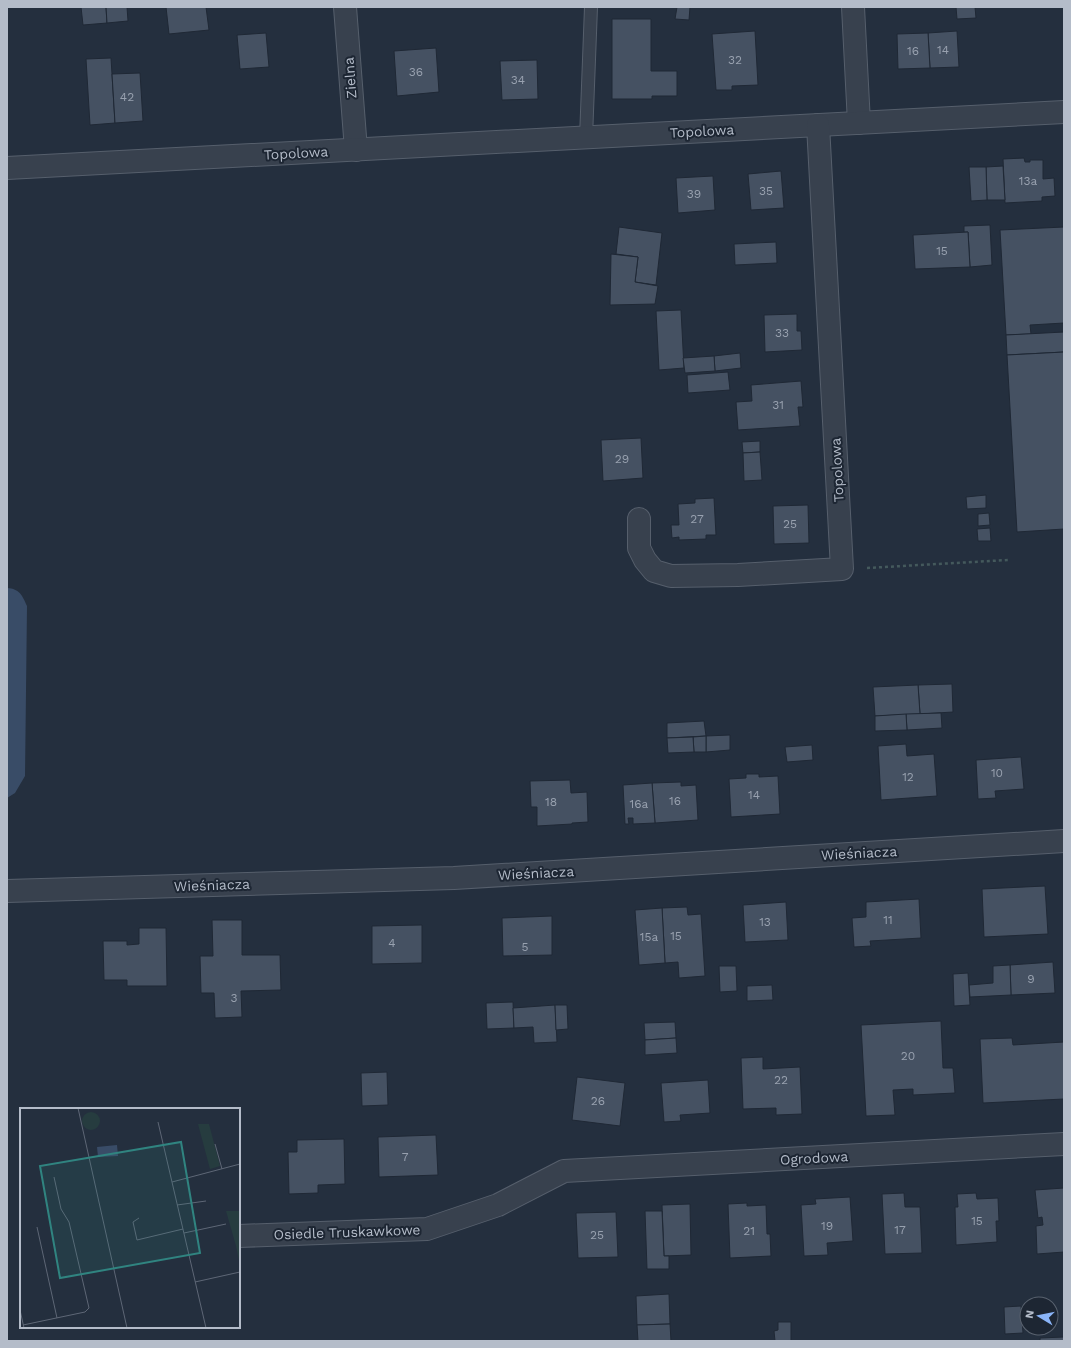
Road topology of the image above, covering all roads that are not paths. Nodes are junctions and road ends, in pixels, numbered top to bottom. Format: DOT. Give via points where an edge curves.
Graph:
graph roads {
  1 [pos="345,7"];
  2 [pos="591,7"];
  3 [pos="853,7"];
  4 [pos="1064,112"];
  5 [pos="859,123"];
  6 [pos="818,125"];
  7 [pos="586,138"];
  8 [pos="356,150"];
  9 [pos="7,168"];
  10 [pos="639,519"];
  11 [pos="1064,841"];
  12 [pos="7,890"];
  13 [pos="1064,1144"];
  14 [pos="564,1171"];
  15 [pos="240,1236"];
  1 -- 8 [label="street, Zielna"];
  2 -- 7 [label="lane"];
  3 -- 5 [label="street"];
  4 -- 5 [label="street, Topolowa"];
  5 -- 6 [label="street, Topolowa"];
  6 -- 7 [label="street, Topolowa"];
  6 -- 10 [label="street, Topolowa" via="842,569 671,576 654,570 645,560 639,548"];
  7 -- 8 [label="street, Topolowa"];
  8 -- 9 [label="street, Topolowa"];
  11 -- 12 [label="street, Wieśniacza" via="454,878"];
  13 -- 14 [label="street, Ogrodowa"];
  14 -- 15 [label="street, Osiedle Truskawkowe" via="498,1205 427,1229"];
}
